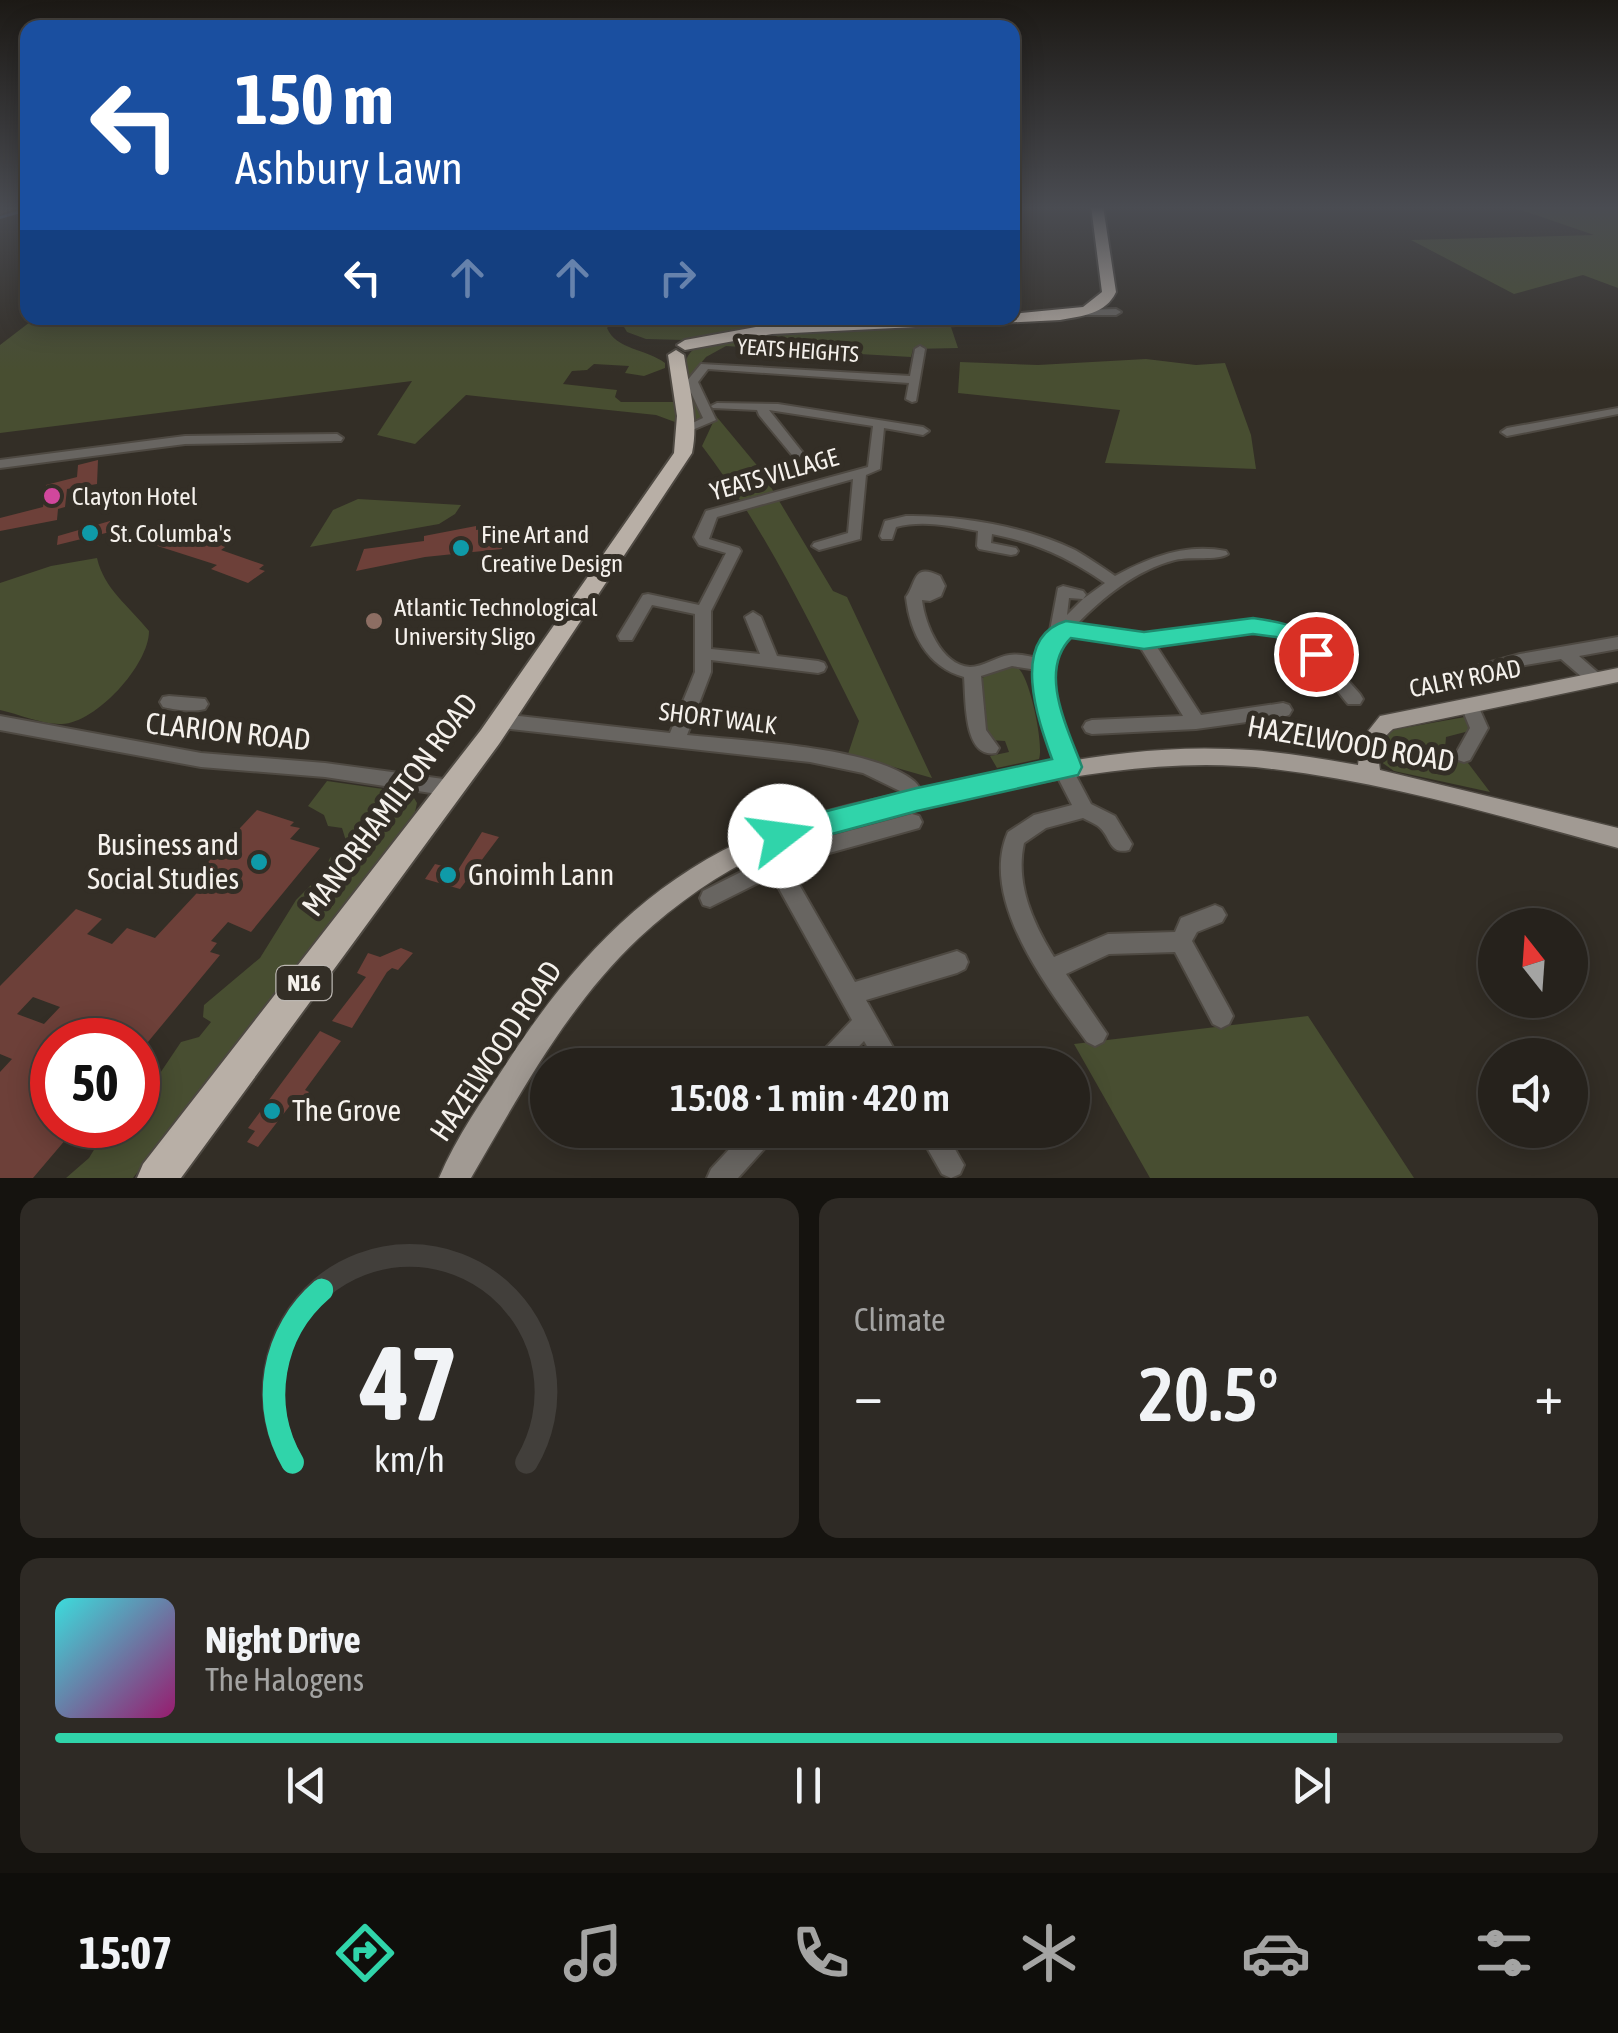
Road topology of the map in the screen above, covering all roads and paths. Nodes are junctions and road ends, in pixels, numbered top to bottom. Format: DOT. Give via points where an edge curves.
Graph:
graph roads {
  1 [pos="1105,261"];
  2 [pos="1020,319"];
  3 [pos="877,325"];
  4 [pos="920,349"];
  5 [pos="916,380"];
  6 [pos="912,399"];
  7 [pos="716,406"];
  8 [pos="764,406"];
  9 [pos="1618,411"];
  10 [pos="879,423"];
  11 [pos="690,427"];
  12 [pos="924,431"];
  13 [pos="1507,432"];
  14 [pos="337,438"];
  15 [pos="808,444"];
  16 [pos="0,464"];
  17 [pos="860,475"];
  18 [pos="986,528"];
  19 [pos="887,536"];
  20 [pos="819,546"];
  21 [pos="1011,550"];
  22 [pos="1221,554"];
  23 [pos="1114,582"];
  24 [pos="920,592"];
  25 [pos="1078,595"];
  26 [pos="703,611"];
  27 [pos="752,617"];
  28 [pos="1060,635"];
  29 [pos="626,636"];
  30 [pos="1144,640"];
  31 [pos="1618,643"];
  32 [pos="1563,651"];
  33 [pos="705,654"];
  34 [pos="770,660"];
  35 [pos="1045,665"];
  36 [pos="818,667"];
  37 [pos="972,673"];
  38 [pos="1446,680"];
  39 [pos="1610,681"];
  40 [pos="1354,699"];
  41 [pos="169,702"];
  42 [pos="199,704"];
  43 [pos="1470,706"];
  44 [pos="1283,710"];
  45 [pos="501,721"];
  46 [pos="1196,722"];
  47 [pos="0,723"];
  48 [pos="1092,727"];
  49 [pos="677,738"];
  50 [pos="990,748"];
  51 [pos="1464,755"];
  52 [pos="866,766"];
  53 [pos="1065,768"];
  54 [pos="1371,778"];
  55 [pos="451,788"];
  56 [pos="873,810"];
  57 [pos="1084,810"];
  58 [pos="915,811"];
  59 [pos="1618,838"];
  60 [pos="1122,844"];
  61 [pos="776,864"];
  62 [pos="710,898"];
  63 [pos="1214,915"];
  64 [pos="1181,942"];
  65 [pos="957,962"];
  66 [pos="1050,970"];
  67 [pos="851,994"];
  68 [pos="1221,1016"];
  69 [pos="866,1022"];
  70 [pos="1095,1034"];
  71 [pos="842,1048"];
  72 [pos="881,1048"];
  73 [pos="748,1148"];
  74 [pos="941,1148"];
  75 [pos="951,1165"];
  76 [pos="157,1178"];
  77 [pos="454,1178"];
  78 [pos="720,1178"];
  1 -- 2 [label="highway" via="1106,299 1080,313"];
  3 -- 11 [label="highway" via="772,329 681,350 680,392"];
  4 -- 5 [label="street"];
  5 -- 6 [label="street"];
  5 -- 11 [label="street, YEATS HEIGHTS" via="706,366 692,382 710,420"];
  7 -- 8 [label="street, YEATS VILLAGE"];
  8 -- 10 [label="street, YEATS VILLAGE"];
  8 -- 15 [label="street, YEATS VILLAGE" via="797,453"];
  9 -- 13 [label="street"];
  10 -- 12 [label="street, YEATS VILLAGE"];
  10 -- 17 [label="street, YEATS VILLAGE" via="877,466"];
  11 -- 45 [label="highway, MANORHAMILTON ROAD / N16" via="674,466"];
  14 -- 16 [label="street" via="185,440"];
  17 -- 20 [label="street, YEATS VILLAGE" via="855,536"];
  17 -- 26 [label="street, YEATS VILLAGE" via="710,514 700,537 734,551"];
  18 -- 19 [label="street" via="907,520 890,524"];
  18 -- 21 [label="street" via="984,546"];
  18 -- 23 [label="street" via="1070,554"];
  22 -- 23 [label="street" via="1173,556"];
  23 -- 28 [label="street"];
  24 -- 37 [label="street" via="914,610 937,658"];
  25 -- 28 [label="street" via="1062,591"];
  26 -- 29 [label="street" via="648,598"];
  26 -- 33 [label="street, YEATS VILLAGE"];
  27 -- 34 [label="street"];
  28 -- 30 [label="street"];
  28 -- 35 [label="street"];
  30 -- 40 [label="street" via="1253,626 1281,630 1303,641"];
  30 -- 46 [label="street"];
  31 -- 32 [label="street"];
  32 -- 38 [label="street"];
  32 -- 39 [label="street"];
  33 -- 34 [label="street"];
  33 -- 49 [label="street, YEATS VILLAGE"];
  34 -- 36 [label="street"];
  35 -- 37 [label="street" via="1012,660"];
  35 -- 53 [label="street" via="1046,706"];
  37 -- 50 [label="street" via="977,732"];
  39 -- 43 [label="main road, CALRY ROAD"];
  41 -- 42 [label="street"];
  43 -- 51 [label="street" via="1479,728"];
  43 -- 54 [label="main road, CALRY ROAD" via="1388,722 1370,736"];
  44 -- 46 [label="street"];
  45 -- 49 [label="street, SHORT WALK"];
  45 -- 55 [label="highway, MANORHAMILTON ROAD / N16"];
  46 -- 48 [label="street"];
  47 -- 55 [label="street, CLARION ROAD" via="201,760"];
  49 -- 52 [label="street, SHORT WALK"];
  52 -- 56 [label="street" via="886,789 887,798"];
  52 -- 58 [label="street, SHORT WALK" via="903,782"];
  53 -- 54 [label="main road, HAZELWOOD ROAD" via="1211,758 1270,760"];
  53 -- 57 [label="street"];
  53 -- 58 [label="main road, HAZELWOOD ROAD"];
  54 -- 59 [label="main road, HAZELWOOD ROAD"];
  55 -- 76 [label="highway, MANORHAMILTON ROAD / N16"];
  56 -- 58 [label="main road, HAZELWOOD ROAD"];
  56 -- 77 [label="main road, HAZELWOOD ROAD" via="740,853 637,924 547,1030"];
  57 -- 60 [label="street" via="1108,822"];
  57 -- 66 [label="street" via="1014,838 1010,869 1025,921"];
  58 -- 61 [label="street"];
  61 -- 62 [label="street"];
  61 -- 67 [label="street"];
  63 -- 64 [label="street" via="1189,925"];
  64 -- 66 [label="street" via="1108,944"];
  64 -- 68 [label="street"];
  65 -- 67 [label="street"];
  66 -- 70 [label="street"];
  67 -- 69 [label="street"];
  69 -- 71 [label="street"];
  69 -- 72 [label="street"];
  73 -- 78 [label="street"];
  74 -- 75 [label="street"];
}
